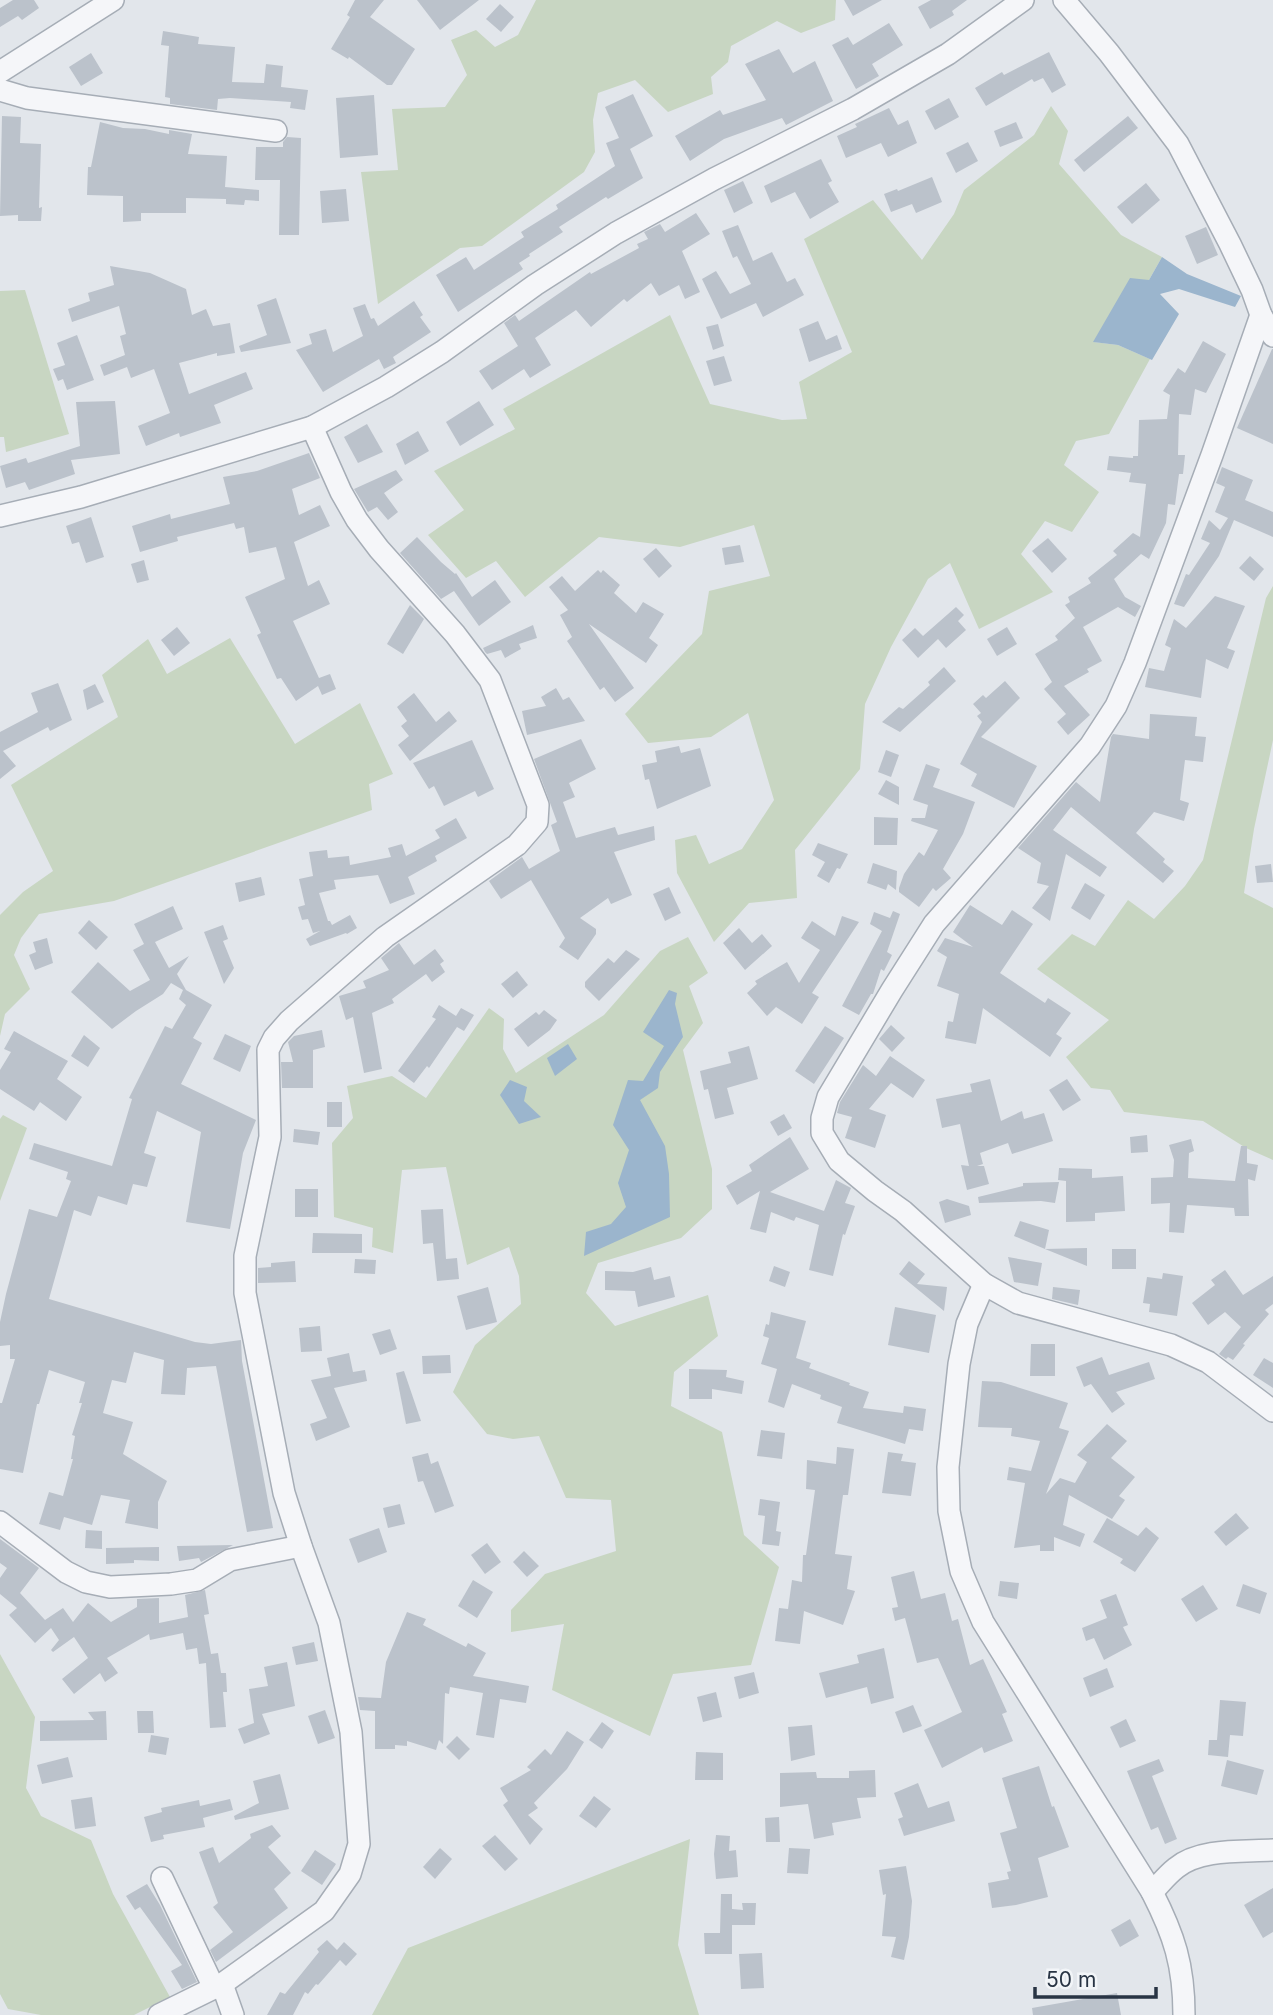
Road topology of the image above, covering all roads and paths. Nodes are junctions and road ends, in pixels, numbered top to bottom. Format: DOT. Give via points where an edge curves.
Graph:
graph roads {
  1 [pos="113,0"];
  2 [pos="1023,0"];
  3 [pos="1064,0"];
  4 [pos="0,72"];
  5 [pos="0,90"];
  6 [pos="276,131"];
  7 [pos="1261,315"];
  8 [pos="1273,336"];
  9 [pos="312,427"];
  10 [pos="0,516"];
  11 [pos="984,1284"];
  12 [pos="1273,1411"];
  13 [pos="0,1522"];
  14 [pos="301,1546"];
  15 [pos="1273,1850"];
  16 [pos="162,1878"];
  17 [pos="1153,1892"];
  18 [pos="218,1986"];
  19 [pos="159,2015"];
  20 [pos="233,2015"];
  21 [pos="1184,2015"];
  1 -- 4 [label="street"];
  2 -- 9 [label="street" via="948,54 853,109 616,233 442,352"];
  3 -- 7 [label="street" via="1178,144"];
  5 -- 6 [label="street" via="27,98"];
  7 -- 8 [label="street"];
  7 -- 11 [label="street" via="1116,706 1090,746 934,924 828,1097 822,1133 839,1161"];
  9 -- 10 [label="street" via="81,497"];
  9 -- 14 [label="street" via="356,520 490,680 538,805 537,822 517,845 385,937 289,1021 268,1050 270,1137 245,1256 244,1293 284,1493"];
  11 -- 12 [label="street" via="1018,1303 1171,1345 1208,1362"];
  11 -- 17 [label="street" via="967,1324 959,1364 948,1467 949,1511 961,1571 983,1622"];
  13 -- 14 [label="street" via="66,1572 110,1587 197,1580 230,1560"];
  14 -- 18 [label="street" via="329,1623 348,1718 359,1844 350,1874 324,1911"];
  15 -- 17 [label="street" via="1189,1859"];
  16 -- 18 [label="street"];
  17 -- 21 [label="street" via="1179,1957"];
  18 -- 19 [label="street"];
  18 -- 20 [label="street"];
}
